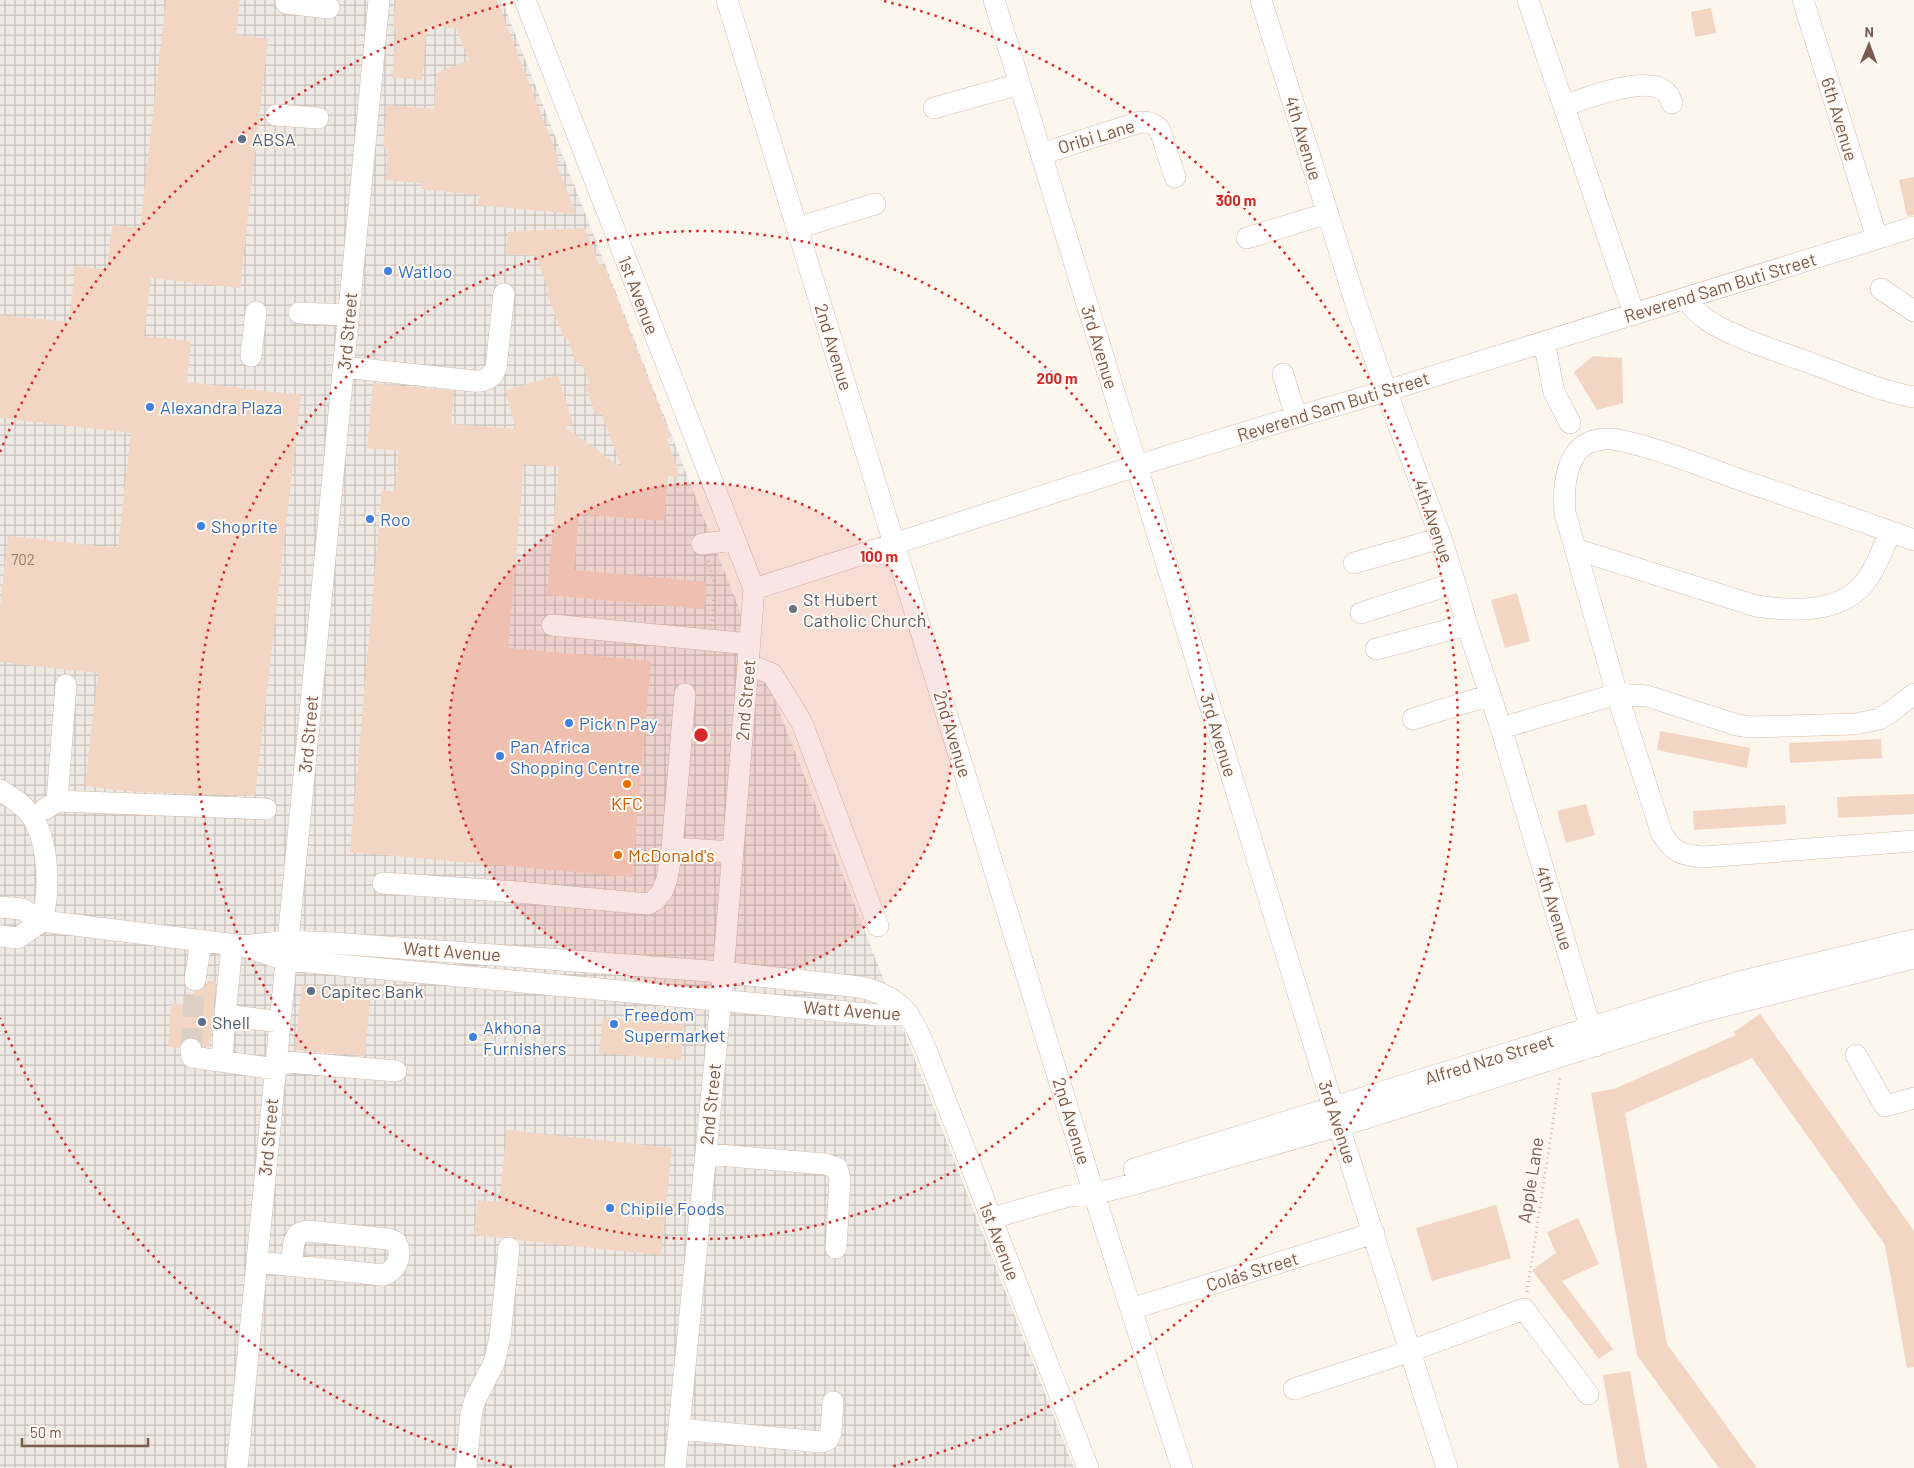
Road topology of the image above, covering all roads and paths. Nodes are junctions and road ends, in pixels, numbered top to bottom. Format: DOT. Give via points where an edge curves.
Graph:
graph roads {
  1 [pos="379,0"];
  2 [pos="525,0"];
  3 [pos="727,0"];
  4 [pos="994,0"];
  5 [pos="1261,0"];
  6 [pos="1528,0"];
  7 [pos="1803,0"];
  8 [pos="286,3"];
  9 [pos="329,8"];
  10 [pos="1019,84"];
  11 [pos="1672,103"];
  12 [pos="1564,106"];
  13 [pos="934,108"];
  14 [pos="276,115"];
  15 [pos="318,118"];
  16 [pos="1041,154"];
  17 [pos="1175,177"];
  18 [pos="875,204"];
  19 [pos="1328,213"];
  20 [pos="1914,227"];
  21 [pos="797,228"];
  22 [pos="1247,238"];
  23 [pos="1877,238"];
  24 [pos="1881,290"];
  25 [pos="504,294"];
  26 [pos="1685,299"];
  27 [pos="1914,311"];
  28 [pos="256,312"];
  29 [pos="299,313"];
  30 [pos="1634,314"];
  31 [pos="348,315"];
  32 [pos="1544,342"];
  33 [pos="251,356"];
  34 [pos="343,367"];
  35 [pos="1282,374"];
  36 [pos="1386,391"];
  37 [pos="1914,396"];
  38 [pos="1296,417"];
  39 [pos="1570,422"];
  40 [pos="1136,466"];
  41 [pos="1891,532"];
  42 [pos="1441,538"];
  43 [pos="734,540"];
  44 [pos="1914,540"];
  45 [pos="702,544"];
  46 [pos="894,544"];
  47 [pos="1575,549"];
  48 [pos="1354,563"];
  49 [pos="1455,583"];
  50 [pos="754,589"];
  51 [pos="1361,613"];
  52 [pos="552,625"];
  53 [pos="1467,625"];
  54 [pos="709,639"];
  55 [pos="750,644"];
  56 [pos="1376,650"];
  57 [pos="748,664"];
  58 [pos="66,686"];
  59 [pos="685,694"];
  60 [pos="1617,694"];
  61 [pos="1914,694"];
  62 [pos="1490,695"];
  63 [pos="1413,719"];
  64 [pos="1501,728"];
  65 [pos="0,790"];
  66 [pos="57,801"];
  67 [pos="266,809"];
  68 [pos="33,818"];
  69 [pos="1914,841"];
  70 [pos="672,848"];
  71 [pos="732,852"];
  72 [pos="383,883"];
  73 [pos="0,907"];
  74 [pos="42,921"];
  75 [pos="878,926"];
  76 [pos="0,936"];
  77 [pos="1914,940"];
  78 [pos="201,942"];
  79 [pos="238,945"];
  80 [pos="287,950"];
  81 [pos="1914,958"];
  82 [pos="722,972"];
  83 [pos="195,980"];
  84 [pos="721,999"];
  85 [pos="909,1015"];
  86 [pos="224,1016"];
  87 [pos="280,1022"];
  88 [pos="1593,1037"];
  89 [pos="191,1049"];
  90 [pos="1856,1055"];
  91 [pos="1564,1056"];
  92 [pos="222,1061"];
  93 [pos="275,1065"];
  94 [pos="396,1071"];
  95 [pos="1914,1098"];
  96 [pos="1336,1116"];
  97 [pos="706,1154"];
  98 [pos="1093,1189"];
  99 [pos="992,1218"];
  100 [pos="1374,1233"];
  101 [pos="509,1248"];
  102 [pos="836,1248"];
  103 [pos="257,1262"];
  104 [pos="291,1265"];
  105 [pos="1131,1309"];
  106 [pos="1524,1309"];
  107 [pos="1411,1351"];
  108 [pos="1294,1389"];
  109 [pos="1588,1394"];
  110 [pos="833,1402"];
  111 [pos="679,1429"];
  112 [pos="237,1468"];
  113 [pos="466,1468"];
  114 [pos="675,1468"];
  115 [pos="1088,1468"];
  116 [pos="1182,1468"];
  117 [pos="1447,1468"];
  1 -- 31 [label="street, 3rd Street"];
  2 -- 43 [label="street, 1st Avenue"];
  3 -- 21 [label="street, 2nd Avenue"];
  4 -- 10 [label="street, 3rd Avenue"];
  5 -- 19 [label="street, 4th Avenue"];
  6 -- 12 [label="street"];
  7 -- 23 [label="street, 6th Avenue"];
  8 -- 9 [label="street"];
  10 -- 13 [label="street"];
  10 -- 16 [label="street, 3rd Avenue"];
  11 -- 12 [label="street" via="1664,90 1632,85"];
  12 -- 30 [label="street"];
  14 -- 15 [label="street"];
  16 -- 17 [label="street, Oribi Lane" via="1148,122 1160,130"];
  16 -- 40 [label="street, 3rd Avenue"];
  18 -- 21 [label="street"];
  19 -- 22 [label="street"];
  19 -- 36 [label="street, 4th Avenue"];
  20 -- 23 [label="street, Reverend Sam Buti Street"];
  21 -- 46 [label="street, 2nd Avenue"];
  23 -- 26 [label="street, Reverend Sam Buti Street"];
  24 -- 27 [label="street"];
  25 -- 34 [label="street" via="496,368 494,375 481,382"];
  26 -- 30 [label="street, Reverend Sam Buti Street"];
  26 -- 37 [label="street" via="1706,319 1728,331 1875,386"];
  28 -- 33 [label="street"];
  29 -- 31 [label="street"];
  30 -- 32 [label="street, Reverend Sam Buti Street"];
  31 -- 34 [label="street, 3rd Street"];
  32 -- 36 [label="street, Reverend Sam Buti Street"];
  32 -- 39 [label="street" via="1554,392"];
  34 -- 80 [label="street, 3rd Street"];
  35 -- 38 [label="street"];
  36 -- 38 [label="street, Reverend Sam Buti Street"];
  36 -- 42 [label="street, 4th Avenue"];
  38 -- 40 [label="street, Reverend Sam Buti Street"];
  40 -- 46 [label="street, Reverend Sam Buti Street"];
  40 -- 96 [label="street, 3rd Avenue"];
  41 -- 44 [label="street"];
  41 -- 47 [label="street" via="1861,587 1838,602 1803,610 1756,606"];
  41 -- 47 [label="street" via="1679,458 1606,438 1591,441 1580,448 1567,473 1563,494 1565,513"];
  42 -- 48 [label="street"];
  42 -- 49 [label="street, 4th Avenue"];
  43 -- 45 [label="street"];
  43 -- 50 [label="street, 1st Avenue"];
  45 -- 54 [label="path" via="715,584"];
  46 -- 50 [label="street, Reverend Sam Buti Street"];
  46 -- 98 [label="street, 2nd Avenue"];
  47 -- 60 [label="street"];
  49 -- 51 [label="street"];
  49 -- 53 [label="street, 4th Avenue"];
  50 -- 55 [label="street, 2nd Street"];
  52 -- 54 [label="street"];
  53 -- 56 [label="street"];
  53 -- 62 [label="street, 4th Avenue"];
  54 -- 55 [label="street"];
  55 -- 57 [label="street, 2nd Street"];
  57 -- 71 [label="street, 2nd Street"];
  57 -- 75 [label="street" via="772,674 802,723"];
  58 -- 66 [label="street"];
  59 -- 70 [label="street"];
  60 -- 61 [label="street" via="1647,696 1737,725 1763,728 1856,724 1879,718"];
  60 -- 64 [label="street"];
  60 -- 69 [label="street" via="1662,834 1678,853 1703,857"];
  62 -- 63 [label="street"];
  62 -- 64 [label="street, 4th Avenue"];
  64 -- 88 [label="street, 4th Avenue"];
  65 -- 68 [label="street"];
  66 -- 67 [label="street"];
  66 -- 68 [label="street"];
  68 -- 74 [label="street" via="44,846 46,863 46,905"];
  70 -- 71 [label="street"];
  70 -- 72 [label="street" via="662,892 648,904"];
  71 -- 82 [label="street, 2nd Street"];
  73 -- 74 [label="street, Watt Avenue" via="22,910"];
  74 -- 76 [label="street" via="18,938"];
  74 -- 78 [label="street, Watt Avenue"];
  77 -- 88 [label="street, Alfred Nzo Street" via="1739,982"];
  78 -- 79 [label="street, Watt Avenue"];
  78 -- 83 [label="street"];
  79 -- 80 [label="street, Watt Avenue"];
  79 -- 86 [label="street"];
  80 -- 82 [label="street, Watt Avenue" via="536,957"];
  80 -- 84 [label="street, Watt Avenue"];
  80 -- 87 [label="street, 3rd Street"];
  81 -- 88 [label="street, Alfred Nzo Street"];
  82 -- 84 [label="street, 2nd Street"];
  82 -- 85 [label="street, Watt Avenue" via="870,989 893,999"];
  84 -- 85 [label="street, Watt Avenue" via="879,1015"];
  84 -- 97 [label="street, 2nd Street"];
  85 -- 99 [label="street, 1st Avenue"];
  86 -- 87 [label="street"];
  86 -- 92 [label="street"];
  87 -- 93 [label="street, 3rd Street"];
  88 -- 91 [label="street, Alfred Nzo Street"];
  88 -- 96 [label="street, Alfred Nzo Street"];
  89 -- 92 [label="street" via="192,1057"];
  90 -- 95 [label="street" via="1885,1106"];
  91 -- 96 [label="street, Alfred Nzo Street"];
  91 -- 106 [label="path, Apple Lane"];
  92 -- 93 [label="street"];
  93 -- 94 [label="street"];
  93 -- 103 [label="street, 3rd Street"];
  96 -- 98 [label="street, Alfred Nzo Street"];
  96 -- 100 [label="street, 3rd Avenue"];
  97 -- 102 [label="street" via="825,1164 837,1168 840,1179"];
  97 -- 111 [label="street, 2nd Street"];
  98 -- 99 [label="street, Alfred Nzo Street"];
  98 -- 105 [label="street, 2nd Avenue"];
  99 -- 115 [label="street, 1st Avenue"];
  100 -- 105 [label="street, Colas Street"];
  100 -- 107 [label="street, 3rd Avenue"];
  101 -- 113 [label="street" via="500,1337 494,1363 473,1407"];
  103 -- 104 [label="street"];
  103 -- 112 [label="street, 3rd Street"];
  105 -- 116 [label="street, 2nd Avenue"];
  106 -- 107 [label="street"];
  106 -- 109 [label="street"];
  107 -- 108 [label="street"];
  107 -- 117 [label="street, 3rd Avenue"];
  110 -- 111 [label="street" via="828,1439 821,1442"];
  111 -- 114 [label="street, 2nd Street"];
}
